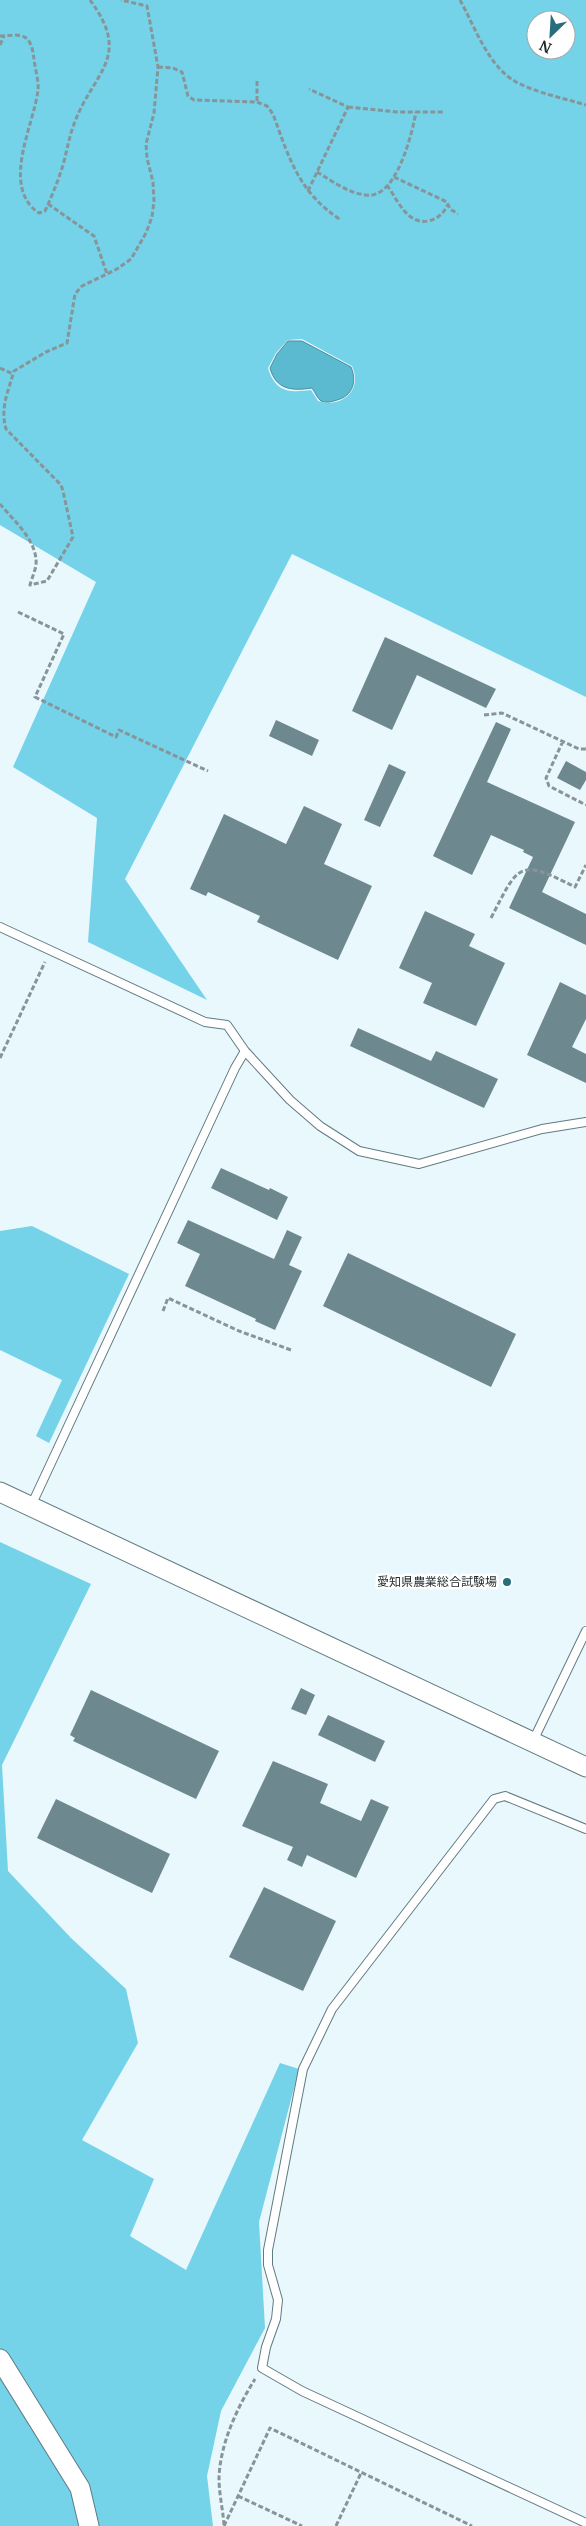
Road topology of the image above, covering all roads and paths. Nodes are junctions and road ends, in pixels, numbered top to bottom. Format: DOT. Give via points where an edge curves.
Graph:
graph roads {
  1 [pos="90,0"];
  2 [pos="121,0"];
  3 [pos="460,0"];
  4 [pos="2,36"];
  5 [pos="0,45"];
  6 [pos="158,67"];
  7 [pos="257,81"];
  8 [pos="309,89"];
  9 [pos="257,102"];
  10 [pos="586,104"];
  11 [pos="348,107"];
  12 [pos="416,112"];
  13 [pos="445,112"];
  14 [pos="317,172"];
  15 [pos="394,177"];
  16 [pos="387,185"];
  17 [pos="308,191"];
  18 [pos="48,204"];
  19 [pos="448,204"];
  20 [pos="458,214"];
  21 [pos="341,220"];
  22 [pos="107,274"];
  23 [pos="0,368"];
  24 [pos="13,374"];
  25 [pos="0,504"];
  26 [pos="18,612"];
  27 [pos="484,715"];
  28 [pos="563,741"];
  29 [pos="586,750"];
  30 [pos="208,770"];
  31 [pos="586,805"];
  32 [pos="586,865"];
  33 [pos="490,918"];
  34 [pos="0,927"];
  35 [pos="50,950"];
  36 [pos="245,1051"];
  37 [pos="0,1058"];
  38 [pos="586,1122"];
  39 [pos="163,1311"];
  40 [pos="291,1350"];
  41 [pos="0,1492"];
  42 [pos="31,1506"];
  43 [pos="586,1631"];
  44 [pos="533,1742"];
  45 [pos="586,1767"];
  46 [pos="586,1829"];
  47 [pos="0,2359"];
  48 [pos="262,2368"];
  49 [pos="361,2473"];
  50 [pos="238,2496"];
  51 [pos="586,2523"];
  52 [pos="462,2524"];
  53 [pos="89,2526"];
  54 [pos="224,2526"];
  55 [pos="302,2526"];
  56 [pos="336,2526"];
  57 [pos="472,2526"];
  1 -- 18 [label="path" via="103,18 108,33 108,58 74,123 64,163"];
  2 -- 6 [label="path" via="147,6"];
  3 -- 10 [label="path" via="492,59 503,71 523,84"];
  4 -- 5 [label="path"];
  4 -- 18 [label="path" via="21,35 27,38 32,48 38,89 20,174 28,205 39,213 45,211"];
  6 -- 9 [label="path" via="182,72 188,96 194,100"];
  6 -- 22 [label="path" via="154,113 146,144 154,182 152,217 130,259"];
  7 -- 9 [label="path"];
  8 -- 11 [label="path"];
  9 -- 17 [label="path" via="267,106 273,114 296,174"];
  11 -- 12 [label="path"];
  11 -- 14 [label="path"];
  12 -- 13 [label="path"];
  12 -- 15 [label="path" via="407,149"];
  14 -- 16 [label="path" via="347,189 368,196"];
  14 -- 17 [label="path"];
  15 -- 16 [label="path"];
  15 -- 19 [label="path"];
  16 -- 19 [label="path" via="413,220 432,220 444,214"];
  17 -- 21 [label="path"];
  18 -- 22 [label="path" via="94,236"];
  19 -- 20 [label="path"];
  22 -- 24 [label="path" via="82,286 75,294 67,343 21,366"];
  23 -- 24 [label="path"];
  24 -- 25 [label="path" via="3,406 6,429 60,485 73,537 47,581 30,584 36,564 34,551 28,537"];
  26 -- 30 [label="path" via="64,634 35,697 116,737 119,730"];
  27 -- 28 [label="path" via="502,713"];
  28 -- 29 [label="path"];
  28 -- 31 [label="path" via="546,778 549,786"];
  32 -- 33 [label="path" via="575,887 537,869 522,870 511,878"];
  34 -- 35 [label="lane"];
  35 -- 36 [label="lane" via="205,1022 227,1025"];
  35 -- 37 [label="path"];
  36 -- 38 [label="lane" via="290,1100 328,1131 359,1151 419,1164 542,1129"];
  36 -- 42 [label="lane"];
  39 -- 40 [label="path" via="168,1298 239,1331"];
  41 -- 42 [label="street"];
  42 -- 44 [label="street"];
  43 -- 44 [label="lane"];
  44 -- 45 [label="street"];
  46 -- 48 [label="lane" via="505,1796 494,1798 332,2009 303,2069 268,2250 268,2265 278,2300"];
  47 -- 53 [label="street" via="80,2488"];
  48 -- 51 [label="lane" via="302,2390"];
  48 -- 54 [label="path" via="247,2392 224,2447 219,2478"];
  49 -- 50 [label="path" via="270,2428"];
  49 -- 52 [label="path"];
  49 -- 56 [label="path"];
  50 -- 54 [label="path"];
  50 -- 55 [label="path"];
  52 -- 57 [label="path"];
}
